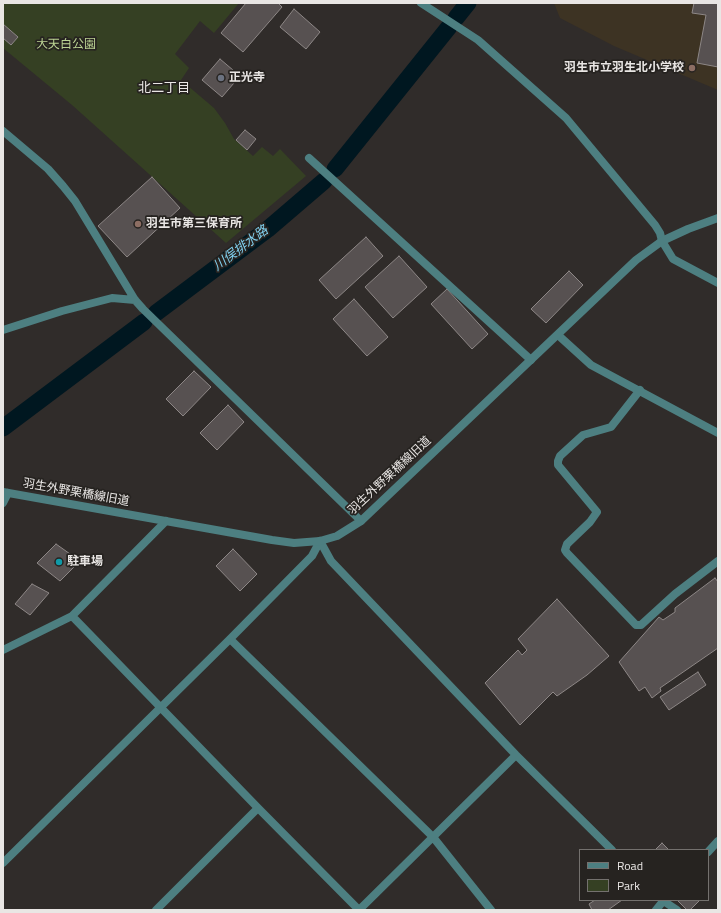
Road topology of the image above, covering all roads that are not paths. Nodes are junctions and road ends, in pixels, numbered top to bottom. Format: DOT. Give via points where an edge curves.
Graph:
graph roads {
  1 [pos="425,4"];
  2 [pos="3,132"];
  3 [pos="309,158"];
  4 [pos="718,218"];
  5 [pos="662,242"];
  6 [pos="718,283"];
  7 [pos="135,300"];
  8 [pos="3,330"];
  9 [pos="558,335"];
  10 [pos="531,360"];
  11 [pos="640,390"];
  12 [pos="718,433"];
  13 [pos="6,493"];
  14 [pos="3,503"];
  15 [pos="166,521"];
  16 [pos="361,521"];
  17 [pos="320,541"];
  18 [pos="718,561"];
  19 [pos="72,616"];
  20 [pos="230,639"];
  21 [pos="3,650"];
  22 [pos="161,707"];
  23 [pos="516,755"];
  24 [pos="258,808"];
  25 [pos="433,837"];
  26 [pos="718,841"];
  27 [pos="611,849"];
  28 [pos="709,851"];
  29 [pos="3,864"];
  30 [pos="662,901"];
  31 [pos="664,901"];
  32 [pos="156,910"];
  33 [pos="359,910"];
  34 [pos="492,910"];
  35 [pos="656,910"];
  36 [pos="677,910"];
  1 -- 5 [label="street" via="478,40 566,118 655,225"];
  2 -- 7 [label="street" via="48,169 75,201"];
  3 -- 10 [label="street"];
  4 -- 5 [label="street, 羽生外野栗橋線旧道"];
  5 -- 6 [label="street" via="672,259"];
  5 -- 9 [label="street, 羽生外野栗橋線旧道" via="636,260"];
  7 -- 8 [label="street" via="112,298"];
  7 -- 16 [label="street"];
  9 -- 10 [label="street, 羽生外野栗橋線旧道"];
  9 -- 11 [label="street" via="591,365"];
  10 -- 16 [label="street, 羽生外野栗橋線旧道"];
  11 -- 12 [label="street"];
  11 -- 18 [label="street" via="611,427 580,438 558,460 558,465 597,512 567,544 566,553 636,626 642,625 675,594"];
  13 -- 14 [label="street"];
  13 -- 15 [label="street, 羽生外野栗橋線旧道"];
  15 -- 17 [label="street, 羽生外野栗橋線旧道" via="294,543"];
  15 -- 19 [label="street"];
  16 -- 17 [label="street, 羽生外野栗橋線旧道" via="337,536"];
  17 -- 20 [label="street" via="312,556"];
  17 -- 23 [label="street" via="331,561"];
  19 -- 21 [label="street"];
  19 -- 22 [label="street"];
  20 -- 22 [label="street"];
  20 -- 25 [label="street"];
  22 -- 24 [label="street"];
  22 -- 29 [label="street"];
  23 -- 25 [label="street"];
  23 -- 27 [label="street"];
  24 -- 32 [label="street"];
  24 -- 33 [label="street"];
  25 -- 33 [label="street"];
  25 -- 34 [label="street"];
  26 -- 28 [label="street"];
  30 -- 35 [label="street"];
  31 -- 36 [label="street"];
}
